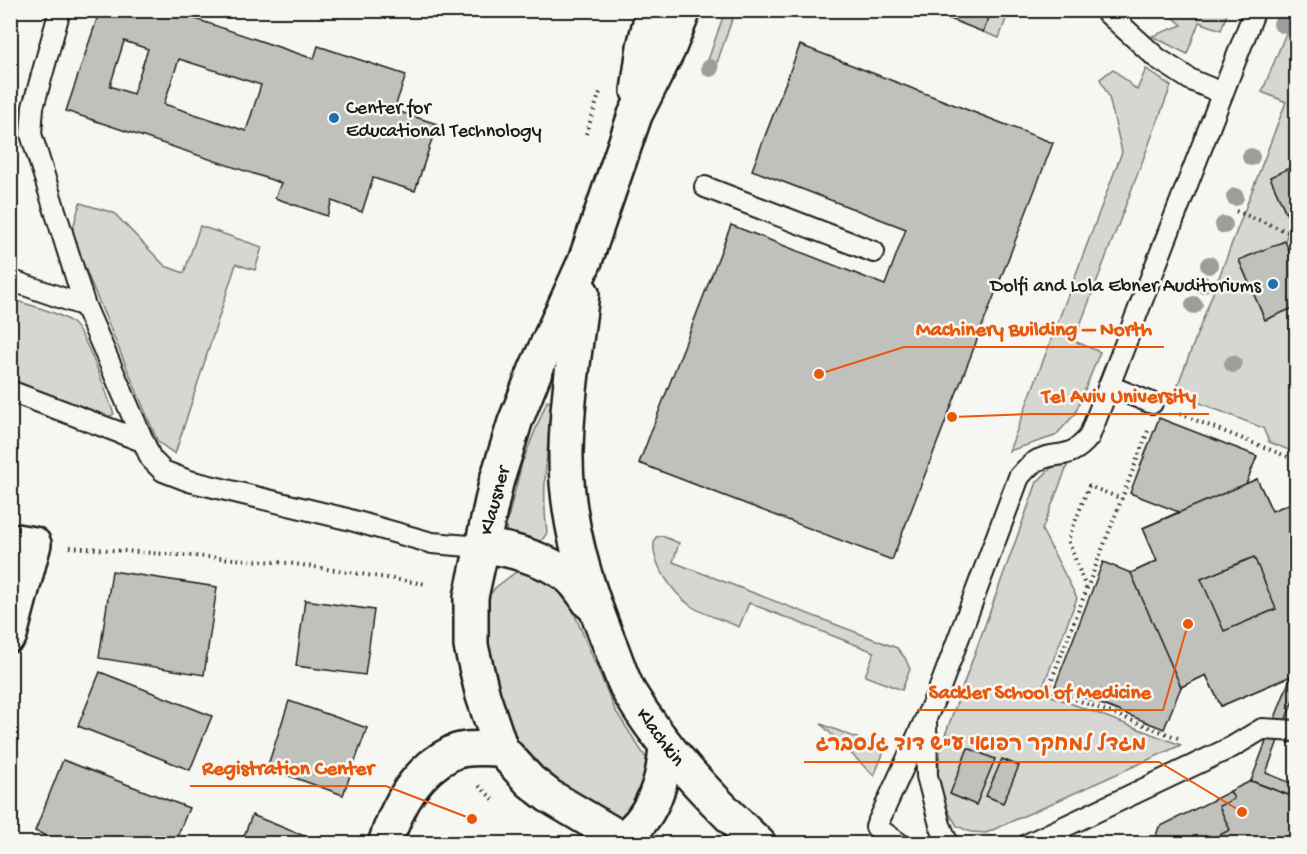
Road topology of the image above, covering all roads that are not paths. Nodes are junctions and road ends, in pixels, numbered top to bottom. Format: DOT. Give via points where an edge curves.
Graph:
graph roads {
  1 [pos="60,10"];
  2 [pos="652,10"];
  3 [pos="684,10"];
  4 [pos="1104,10"];
  5 [pos="1255,10"];
  6 [pos="1222,93"];
  7 [pos="635,115"];
  8 [pos="705,187"];
  9 [pos="874,252"];
  10 [pos="585,261"];
  11 [pos="10,280"];
  12 [pos="85,306"];
  13 [pos="1109,386"];
  14 [pos="10,391"];
  15 [pos="1155,404"];
  16 [pos="142,441"];
  17 [pos="22,542"];
  18 [pos="481,547"];
  19 [pos="595,609"];
  20 [pos="10,635"];
  21 [pos="926,718"];
  22 [pos="1296,732"];
  23 [pos="666,746"];
  24 [pos="501,749"];
  25 [pos="626,841"];
  26 [pos="385,843"];
  27 [pos="759,843"];
  28 [pos="900,843"];
  29 [pos="948,843"];
  30 [pos="1028,843"];
  1 -- 12 [label="lane" via="33,107 31,134"];
  2 -- 7 [label="street, Klausner"];
  3 -- 7 [label="street, Klausner"];
  4 -- 6 [label="lane" via="1157,58 1191,80"];
  5 -- 6 [label="lane"];
  6 -- 13 [label="lane"];
  7 -- 10 [label="street, Klausner"];
  8 -- 9 [label="lane"];
  10 -- 18 [label="street, Klausner" via="516,422"];
  10 -- 19 [label="street, Klausner" via="566,452 575,538"];
  11 -- 12 [label="lane"];
  12 -- 16 [label="lane"];
  13 -- 15 [label="lane"];
  13 -- 21 [label="lane" via="1089,437 1080,448 1040,459 1019,477"];
  14 -- 16 [label="lane"];
  16 -- 18 [label="lane" via="163,471 189,481 432,543"];
  17 -- 20 [label="street"];
  18 -- 19 [label="street" via="495,546 546,563 570,577"];
  18 -- 24 [label="street, Klausner" via="471,597 471,646"];
  19 -- 23 [label="street, Klachkin" via="628,690"];
  21 -- 28 [label="lane" via="876,827"];
  21 -- 29 [label="lane" via="927,776"];
  22 -- 30 [label="lane" via="1262,729 1232,747"];
  23 -- 25 [label="street" via="665,765 650,808"];
  23 -- 27 [label="street, Klachkin"];
  24 -- 25 [label="street" via="549,796"];
  24 -- 26 [label="street" via="463,750 450,754 425,772 408,792"];
}
